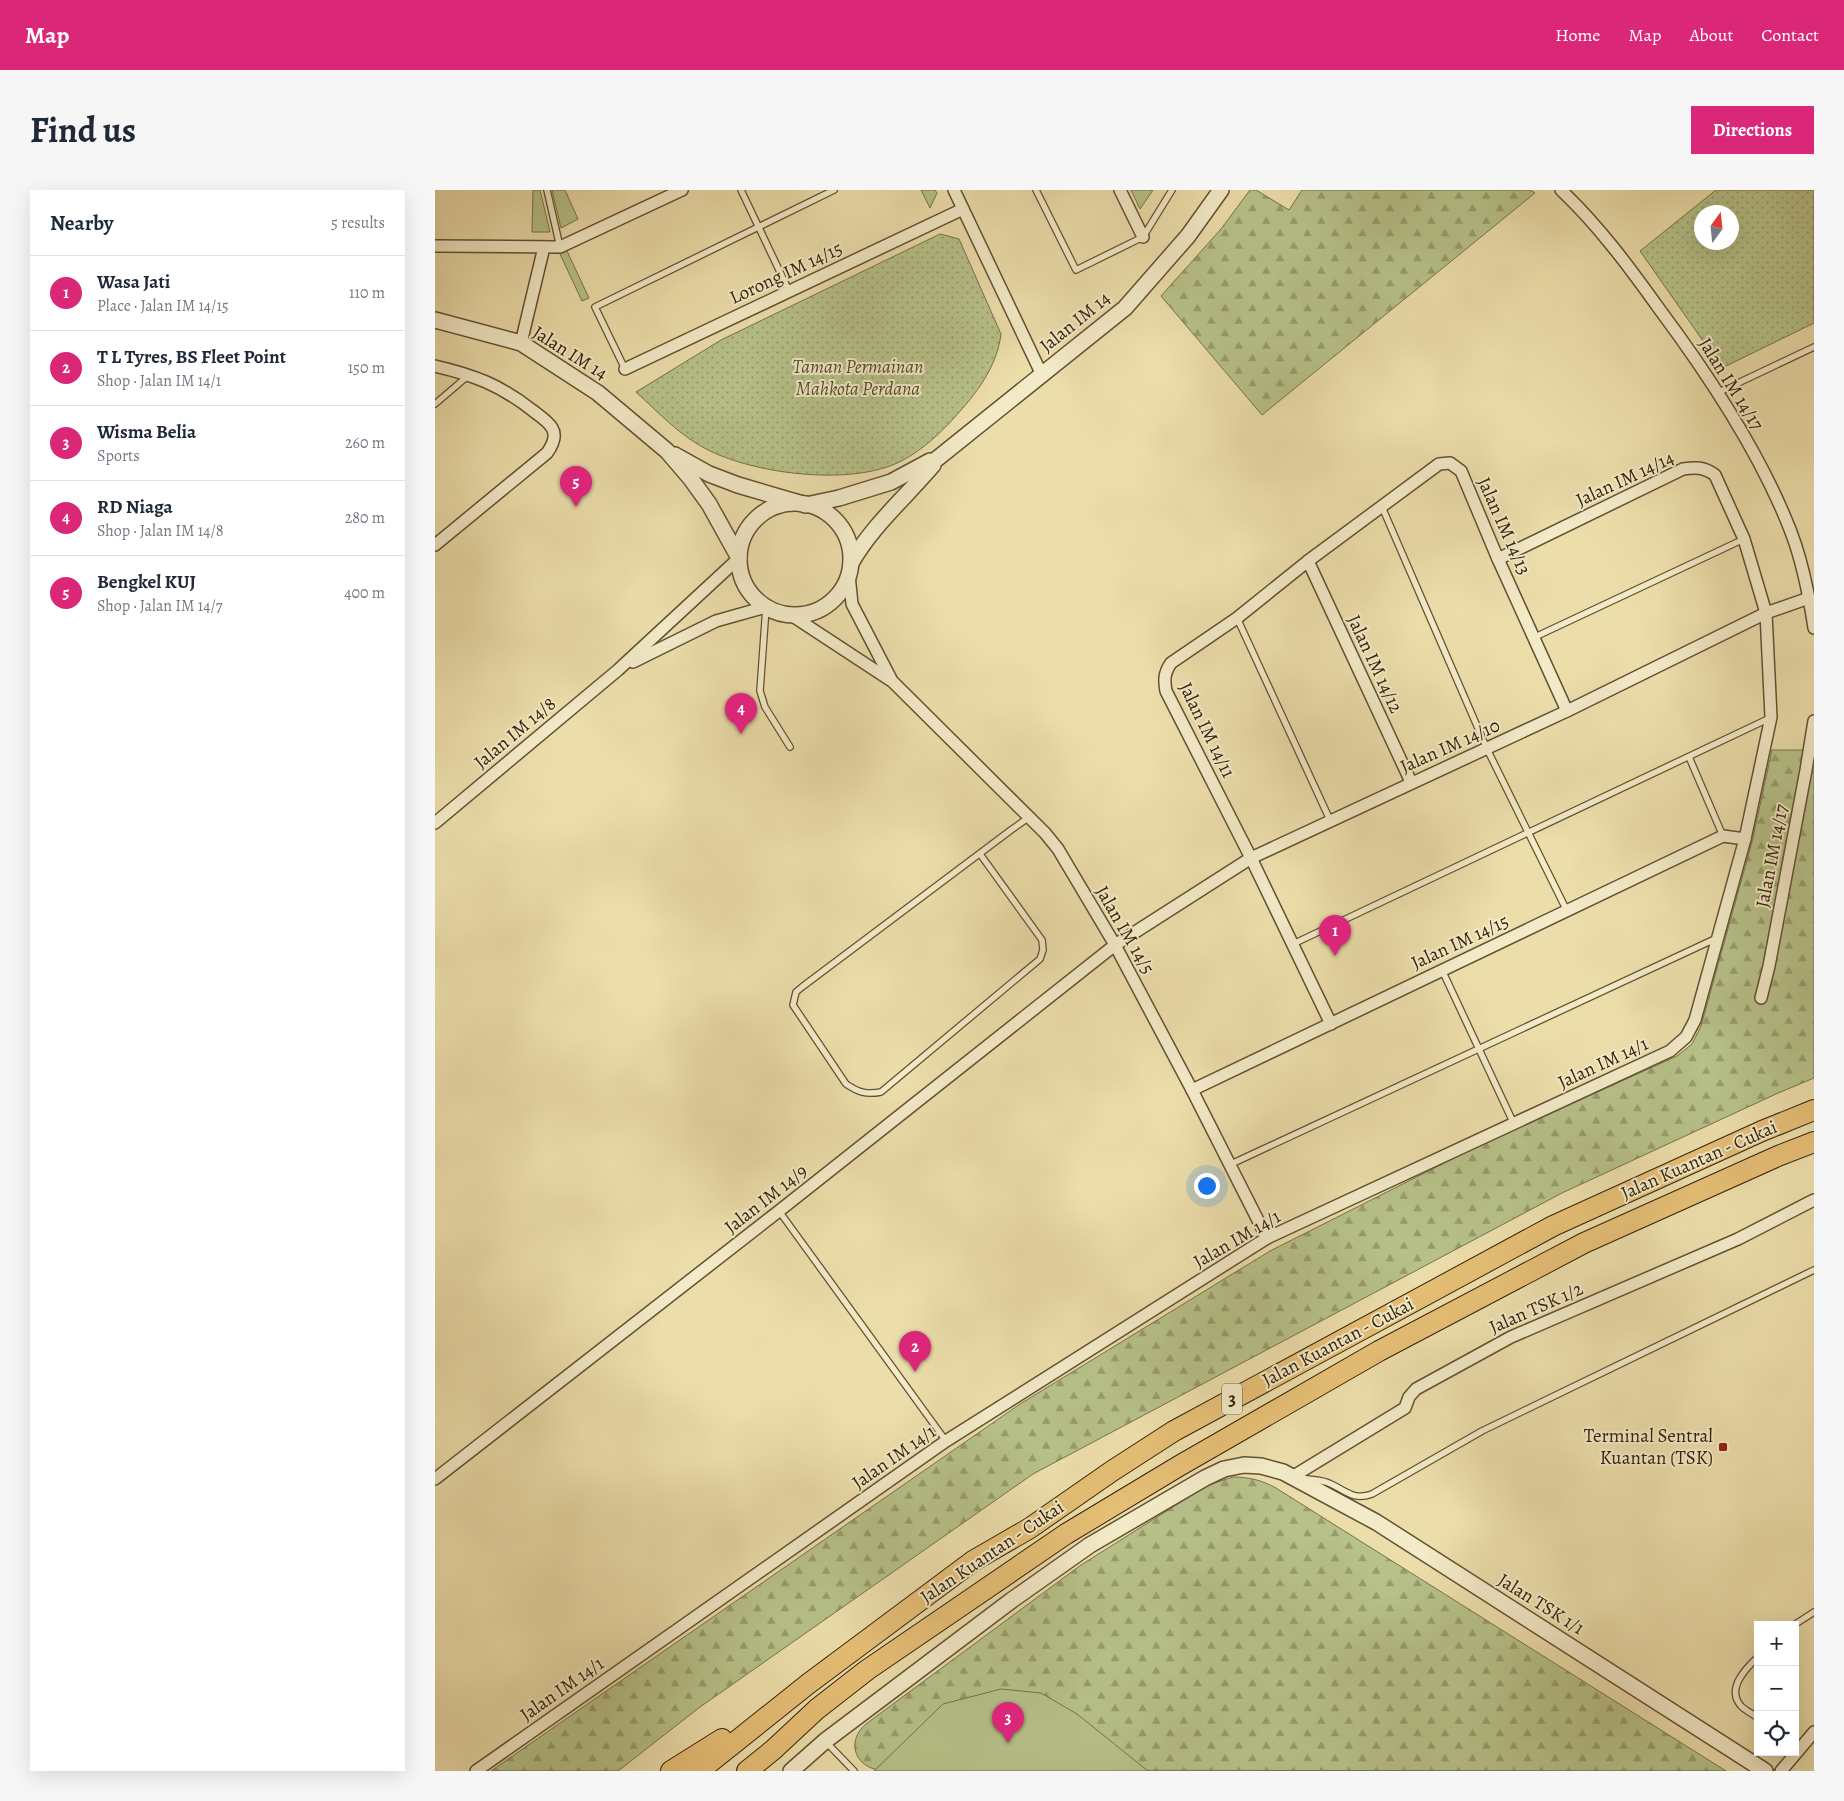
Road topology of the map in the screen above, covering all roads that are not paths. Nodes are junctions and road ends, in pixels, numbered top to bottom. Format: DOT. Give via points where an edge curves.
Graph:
graph roads {
  1 [pos="547,190"];
  2 [pos="682,190"];
  3 [pos="741,190"];
  4 [pos="834,190"];
  5 [pos="954,190"];
  6 [pos="1036,190"];
  7 [pos="1120,190"];
  8 [pos="1172,190"];
  9 [pos="1221,190"];
  10 [pos="1561,190"];
  11 [pos="963,209"];
  12 [pos="759,227"];
  13 [pos="1143,237"];
  14 [pos="435,246"];
  15 [pos="560,246"];
  16 [pos="543,247"];
  17 [pos="789,291"];
  18 [pos="435,320"];
  19 [pos="521,344"];
  20 [pos="1814,347"];
  21 [pos="435,366"];
  22 [pos="625,369"];
  23 [pos="469,374"];
  24 [pos="1042,375"];
  25 [pos="1717,393"];
  26 [pos="435,404"];
  27 [pos="667,452"];
  28 [pos="933,462"];
  29 [pos="806,505"];
  30 [pos="1382,507"];
  31 [pos="1745,539"];
  32 [pos="435,545"];
  33 [pos="739,558"];
  34 [pos="1498,559"];
  35 [pos="1308,561"];
  36 [pos="850,569"];
  37 [pos="1809,598"];
  38 [pos="766,607"];
  39 [pos="1766,613"];
  40 [pos="791,615"];
  41 [pos="1237,618"];
  42 [pos="1814,628"];
  43 [pos="1535,637"];
  44 [pos="618,670"];
  45 [pos="893,682"];
  46 [pos="1567,711"];
  47 [pos="1771,717"];
  48 [pos="1814,721"];
  49 [pos="1813,742"];
  50 [pos="790,747"];
  51 [pos="1487,749"];
  52 [pos="1689,757"];
  53 [pos="1411,782"];
  54 [pos="1028,818"];
  55 [pos="1330,820"];
  56 [pos="435,823"];
  57 [pos="1529,832"];
  58 [pos="1723,836"];
  59 [pos="1745,838"];
  60 [pos="980,854"];
  61 [pos="1251,858"];
  62 [pos="1567,911"];
  63 [pos="1718,938"];
  64 [pos="1293,944"];
  65 [pos="1115,945"];
  66 [pos="1442,970"];
  67 [pos="1761,998"];
  68 [pos="1331,1024"];
  69 [pos="1479,1049"];
  70 [pos="1192,1090"];
  71 [pos="1814,1110"];
  72 [pos="1514,1124"];
  73 [pos="1814,1142"];
  74 [pos="1229,1165"];
  75 [pos="1814,1200"];
  76 [pos="779,1211"];
  77 [pos="1267,1238"];
  78 [pos="1814,1270"];
  79 [pos="946,1442"];
  80 [pos="1292,1477"];
  81 [pos="435,1479"];
  82 [pos="1814,1612"];
  83 [pos="1799,1622"];
  84 [pos="1754,1662"];
  85 [pos="808,1684"];
  86 [pos="1754,1715"];
  87 [pos="1814,1732"];
  88 [pos="825,1741"];
  89 [pos="1799,1745"];
  90 [pos="1791,1756"];
  91 [pos="476,1771"];
  92 [pos="671,1771"];
  93 [pos="699,1771"];
  94 [pos="749,1771"];
  95 [pos="791,1771"];
  96 [pos="854,1771"];
  97 [pos="1765,1771"];
  98 [pos="1781,1771"];
  1 -- 15 [label="lane"];
  2 -- 15 [label="street"];
  3 -- 12 [label="lane"];
  4 -- 12 [label="lane"];
  5 -- 11 [label="street"];
  6 -- 13 [label="lane" via="1077,270"];
  7 -- 13 [label="street"];
  8 -- 13 [label="lane"];
  9 -- 24 [label="street, Jalan IM 14" via="1188,236 1130,303"];
  10 -- 25 [label="street, Jalan IM 14/17" via="1610,242"];
  11 -- 17 [label="street, Lorong IM 14/15"];
  11 -- 24 [label="street"];
  12 -- 17 [label="lane"];
  12 -- 22 [label="lane" via="595,307"];
  14 -- 16 [label="street"];
  15 -- 16 [label="street"];
  16 -- 19 [label="street"];
  17 -- 22 [label="street, Lorong IM 14/15"];
  18 -- 19 [label="street, Jalan IM 14"];
  19 -- 27 [label="street, Jalan IM 14" via="598,393"];
  20 -- 25 [label="lane"];
  21 -- 23 [label="street"];
  23 -- 26 [label="lane"];
  23 -- 32 [label="street" via="516,398 545,420 552,428 553,444 547,453"];
  24 -- 28 [label="street, Jalan IM 14"];
  25 -- 37 [label="street, Jalan IM 14/17" via="1777,499 1804,570"];
  27 -- 29 [label="street" via="738,486"];
  27 -- 33 [label="street" via="709,504"];
  28 -- 29 [label="street" via="868,490"];
  28 -- 36 [label="street" via="914,488 870,534"];
  29 -- 33 [label="street" via="779,506 766,511 755,520 743,538"];
  29 -- 36 [label="street" via="827,514 839,526 847,541"];
  30 -- 34 [label="street, Jalan IM 14/13" via="1439,464 1450,463 1461,471"];
  30 -- 35 [label="street, Jalan IM 14/13"];
  30 -- 51 [label="lane"];
  31 -- 34 [label="street, Jalan IM 14/14" via="1715,475 1696,467 1683,469"];
  31 -- 39 [label="street, Jalan IM 14/14"];
  31 -- 43 [label="lane"];
  33 -- 38 [label="street" via="747,589"];
  33 -- 44 [label="street, Jalan IM 14/8"];
  34 -- 43 [label="street, Jalan IM 14/13"];
  35 -- 41 [label="street, Jalan IM 14/11"];
  35 -- 53 [label="street, Jalan IM 14/12"];
  36 -- 40 [label="street" via="837,597 827,605 804,614"];
  36 -- 45 [label="street" via="852,604"];
  37 -- 39 [label="street, Jalan IM 14/10"];
  37 -- 42 [label="street, Jalan IM 14/17"];
  38 -- 40 [label="street"];
  38 -- 44 [label="street, Jalan IM 14/8" via="716,620"];
  38 -- 50 [label="lane" via="760,690 765,707"];
  39 -- 46 [label="street, Jalan IM 14/10"];
  39 -- 47 [label="street, Jalan IM 14/1"];
  40 -- 45 [label="street"];
  41 -- 55 [label="lane"];
  41 -- 61 [label="street, Jalan IM 14/11" via="1171,663 1164,680 1166,691"];
  43 -- 46 [label="street, Jalan IM 14/13"];
  44 -- 56 [label="street, Jalan IM 14/8"];
  45 -- 54 [label="street, Jalan IM 14/5"];
  46 -- 51 [label="street, Jalan IM 14/10"];
  47 -- 52 [label="lane"];
  47 -- 59 [label="street, Jalan IM 14/1"];
  48 -- 49 [label="street, Jalan IM 14/17"];
  49 -- 67 [label="street, Jalan IM 14/17"];
  51 -- 53 [label="street, Jalan IM 14/10"];
  51 -- 57 [label="lane"];
  52 -- 57 [label="lane"];
  52 -- 58 [label="lane"];
  53 -- 55 [label="street, Jalan IM 14/10"];
  54 -- 60 [label="lane"];
  54 -- 65 [label="street, Jalan IM 14/5" via="1058,849"];
  55 -- 61 [label="street, Jalan IM 14/10"];
  57 -- 62 [label="lane"];
  57 -- 64 [label="lane"];
  58 -- 59 [label="street"];
  58 -- 62 [label="street, Jalan IM 14/15"];
  59 -- 63 [label="street, Jalan IM 14/1"];
  60 -- 60 [label="lane" via="796,992 793,1004 846,1084 857,1092 881,1092 1040,959 1042,940"];
  61 -- 64 [label="street, Jalan IM 14/11"];
  61 -- 65 [label="street, Jalan IM 14/10"];
  62 -- 66 [label="street, Jalan IM 14/15"];
  63 -- 69 [label="lane"];
  63 -- 72 [label="street, Jalan IM 14/1" via="1695,1020 1687,1037 1670,1051"];
  64 -- 68 [label="street, Jalan IM 14/11"];
  65 -- 70 [label="street, Jalan IM 14/5"];
  65 -- 76 [label="street, Jalan IM 14/9"];
  66 -- 68 [label="street, Jalan IM 14/15"];
  66 -- 69 [label="lane"];
  68 -- 70 [label="street, Jalan IM 14/15"];
  69 -- 72 [label="lane"];
  69 -- 74 [label="lane"];
  70 -- 74 [label="street, Jalan IM 14/5"];
  71 -- 85 [label="highway, Jalan Kuantan - Cukai / 3" via="1553,1226 1174,1431 1030,1528 973,1561"];
  72 -- 77 [label="street, Jalan IM 14/1"];
  73 -- 94 [label="highway, Jalan Kuantan - Cukai / 3" via="1568,1251 1379,1351 1187,1461 1066,1534 867,1670 817,1709"];
  74 -- 77 [label="street, Jalan IM 14/5"];
  75 -- 80 [label="street, Jalan TSK 1/2" via="1737,1239 1511,1337 1416,1388 1405,1408"];
  76 -- 79 [label="lane"];
  76 -- 81 [label="street, Jalan IM 14/9"];
  77 -- 79 [label="street, Jalan IM 14/1"];
  78 -- 80 [label="lane" via="1482,1431 1372,1494 1349,1495 1320,1480"];
  79 -- 91 [label="street, Jalan IM 14/1"];
  80 -- 88 [label="street, Jalan TSK 1/1" via="1261,1466 1244,1465 1224,1469 1184,1488 1090,1545"];
  80 -- 97 [label="street, Jalan TSK 1/1" via="1376,1522"];
  82 -- 83 [label="lane"];
  84 -- 86 [label="lane" via="1737,1681 1736,1687 1736,1698 1741,1706"];
  85 -- 92 [label="highway"];
  85 -- 93 [label="highway, Jalan Kuantan - Cukai / 3"];
  87 -- 89 [label="street"];
  88 -- 95 [label="street, Jalan TSK 1/1"];
  88 -- 96 [label="lane"];
  90 -- 98 [label="street"];
}
